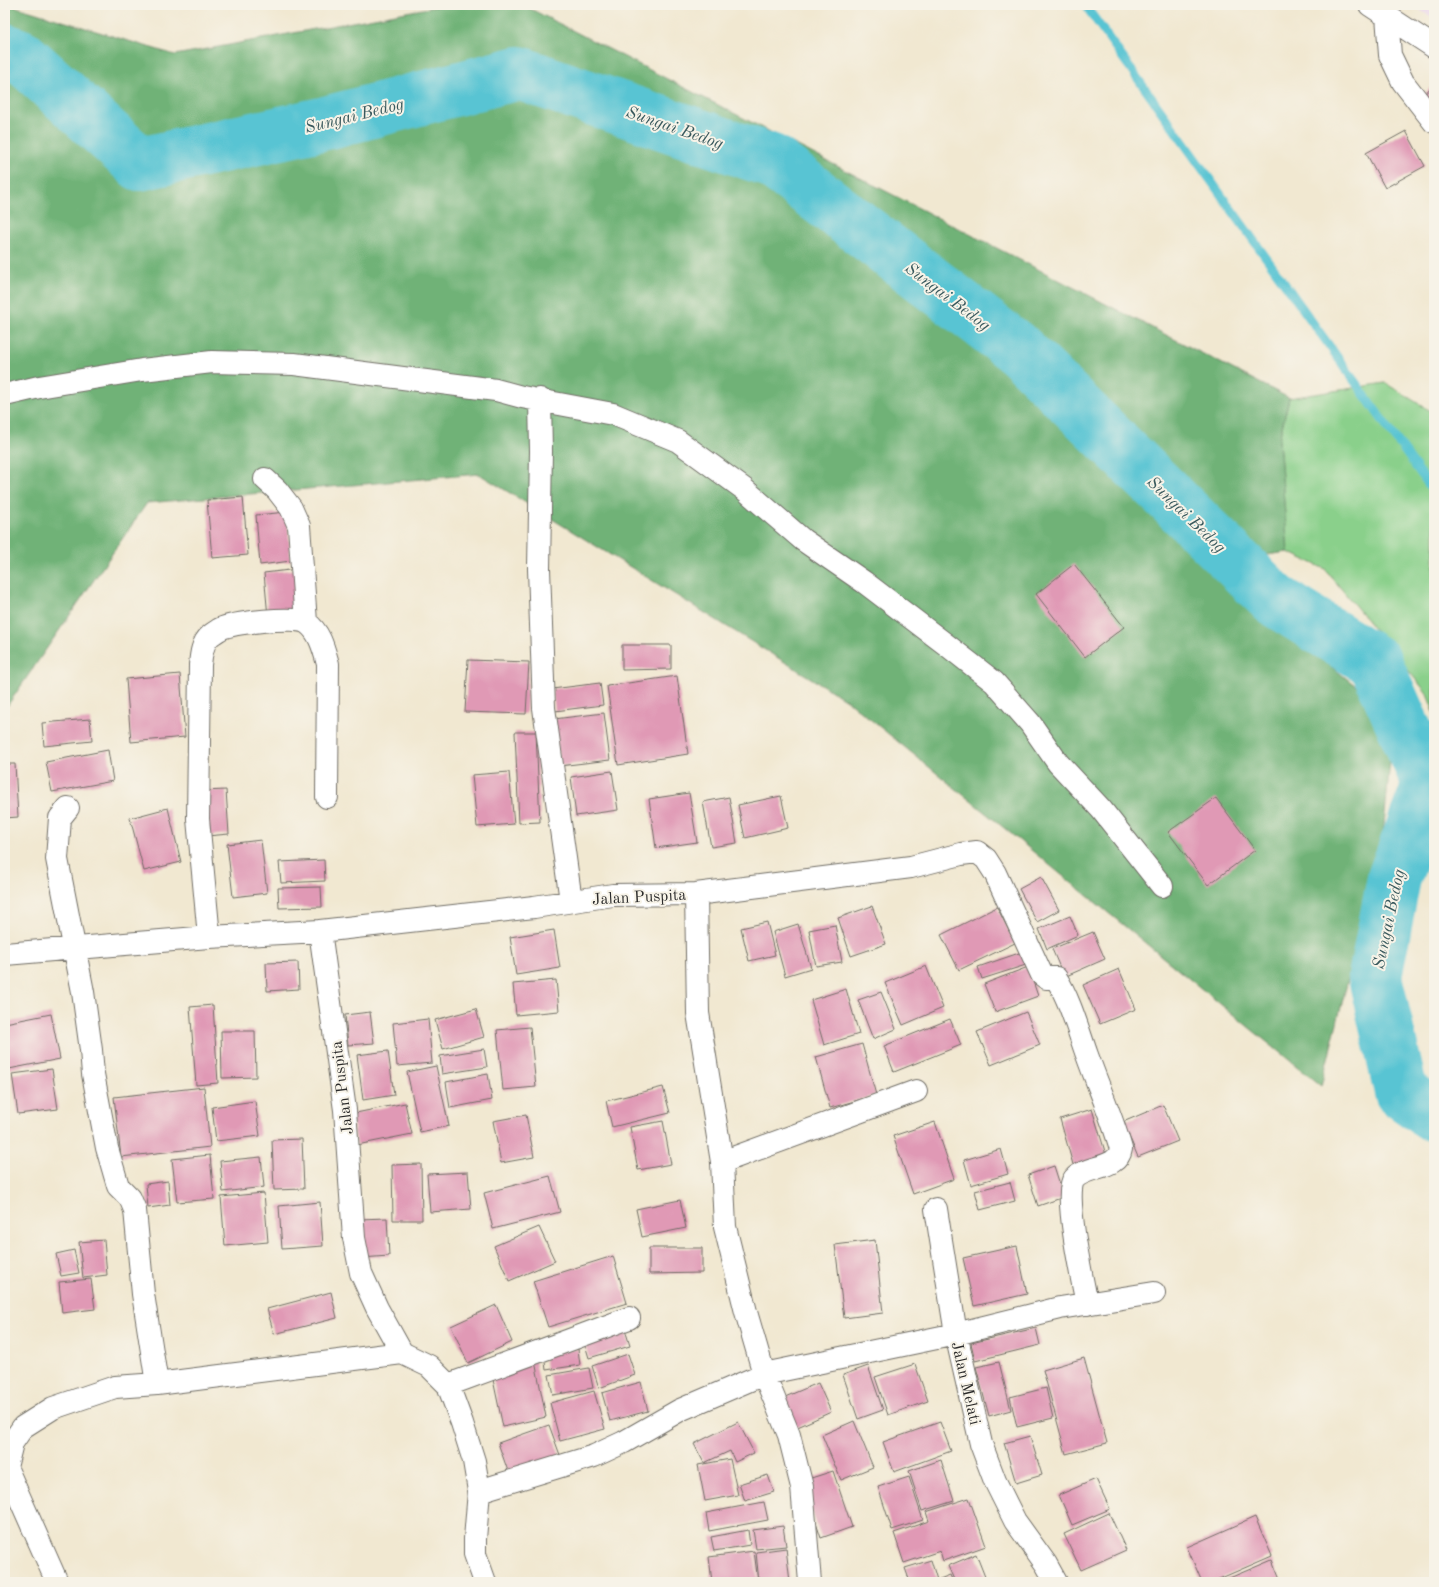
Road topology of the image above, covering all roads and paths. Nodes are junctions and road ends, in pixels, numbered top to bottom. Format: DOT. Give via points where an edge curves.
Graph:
graph roads {
  1 [pos="1379,10"];
  2 [pos="1434,47"];
  3 [pos="1434,122"];
  4 [pos="5,395"];
  5 [pos="540,399"];
  6 [pos="265,479"];
  7 [pos="306,622"];
  8 [pos="328,797"];
  9 [pos="68,808"];
  10 [pos="1162,886"];
  11 [pos="696,894"];
  12 [pos="571,901"];
  13 [pos="320,931"];
  14 [pos="209,937"];
  15 [pos="76,948"];
  16 [pos="5,954"];
  17 [pos="916,1091"];
  18 [pos="722,1162"];
  19 [pos="936,1209"];
  20 [pos="1154,1293"];
  21 [pos="1087,1304"];
  22 [pos="629,1318"];
  23 [pos="956,1334"];
  24 [pos="402,1353"];
  25 [pos="764,1374"];
  26 [pos="157,1384"];
  27 [pos="448,1385"];
  28 [pos="5,1467"];
  29 [pos="479,1491"];
  30 [pos="57,1582"];
  31 [pos="485,1582"];
  32 [pos="810,1582"];
  33 [pos="1056,1582"];
  1 -- 2 [label="street"];
  1 -- 3 [label="street" via="1390,56 1403,82"];
  4 -- 5 [label="street" via="142,370 212,362 294,364 496,390"];
  5 -- 10 [label="street" via="613,414 678,441 744,489 803,540 864,582 994,682 1030,723 1058,763 1101,809"];
  5 -- 12 [label="street" via="540,569 544,708"];
  6 -- 7 [label="street" via="291,508 299,526"];
  7 -- 8 [label="street" via="315,630 328,664"];
  7 -- 14 [label="street" via="262,620 220,629 209,637 202,651 198,819"];
  9 -- 15 [label="street" via="60,818 57,860"];
  11 -- 12 [label="street, Jalan Puspita" via="614,895"];
  11 -- 18 [label="street" via="698,1013"];
  11 -- 21 [label="street, Jalan Puspita" via="911,867 977,852 986,859 995,873 1042,975 1046,978 1056,978 1064,994 1121,1149 1120,1156 1114,1161 1080,1175 1074,1179 1071,1186 1077,1251"];
  12 -- 13 [label="street, Jalan Puspita"];
  13 -- 14 [label="street"];
  13 -- 24 [label="street, Jalan Puspita" via="345,1110 354,1238 361,1274"];
  14 -- 15 [label="street"];
  15 -- 16 [label="street"];
  15 -- 26 [label="street" via="93,1074 107,1148 118,1186 130,1198 135,1210 143,1294"];
  17 -- 18 [label="street"];
  18 -- 25 [label="street" via="725,1227"];
  19 -- 23 [label="street"];
  20 -- 21 [label="street"];
  21 -- 23 [label="street" via="1060,1308"];
  22 -- 27 [label="street"];
  23 -- 25 [label="street, Jalan Melati"];
  23 -- 33 [label="street, Jalan Melati" via="981,1444 995,1481 1014,1521"];
  24 -- 26 [label="street"];
  24 -- 27 [label="street" via="429,1366"];
  25 -- 29 [label="street, Jalan Melati" via="680,1410 594,1456"];
  25 -- 32 [label="street" via="789,1435 802,1487"];
  26 -- 28 [label="street" via="115,1387 53,1408 22,1427 12,1443"];
  27 -- 29 [label="street" via="474,1460"];
  28 -- 30 [label="street"];
  29 -- 31 [label="street" via="474,1539 475,1554"];
}
